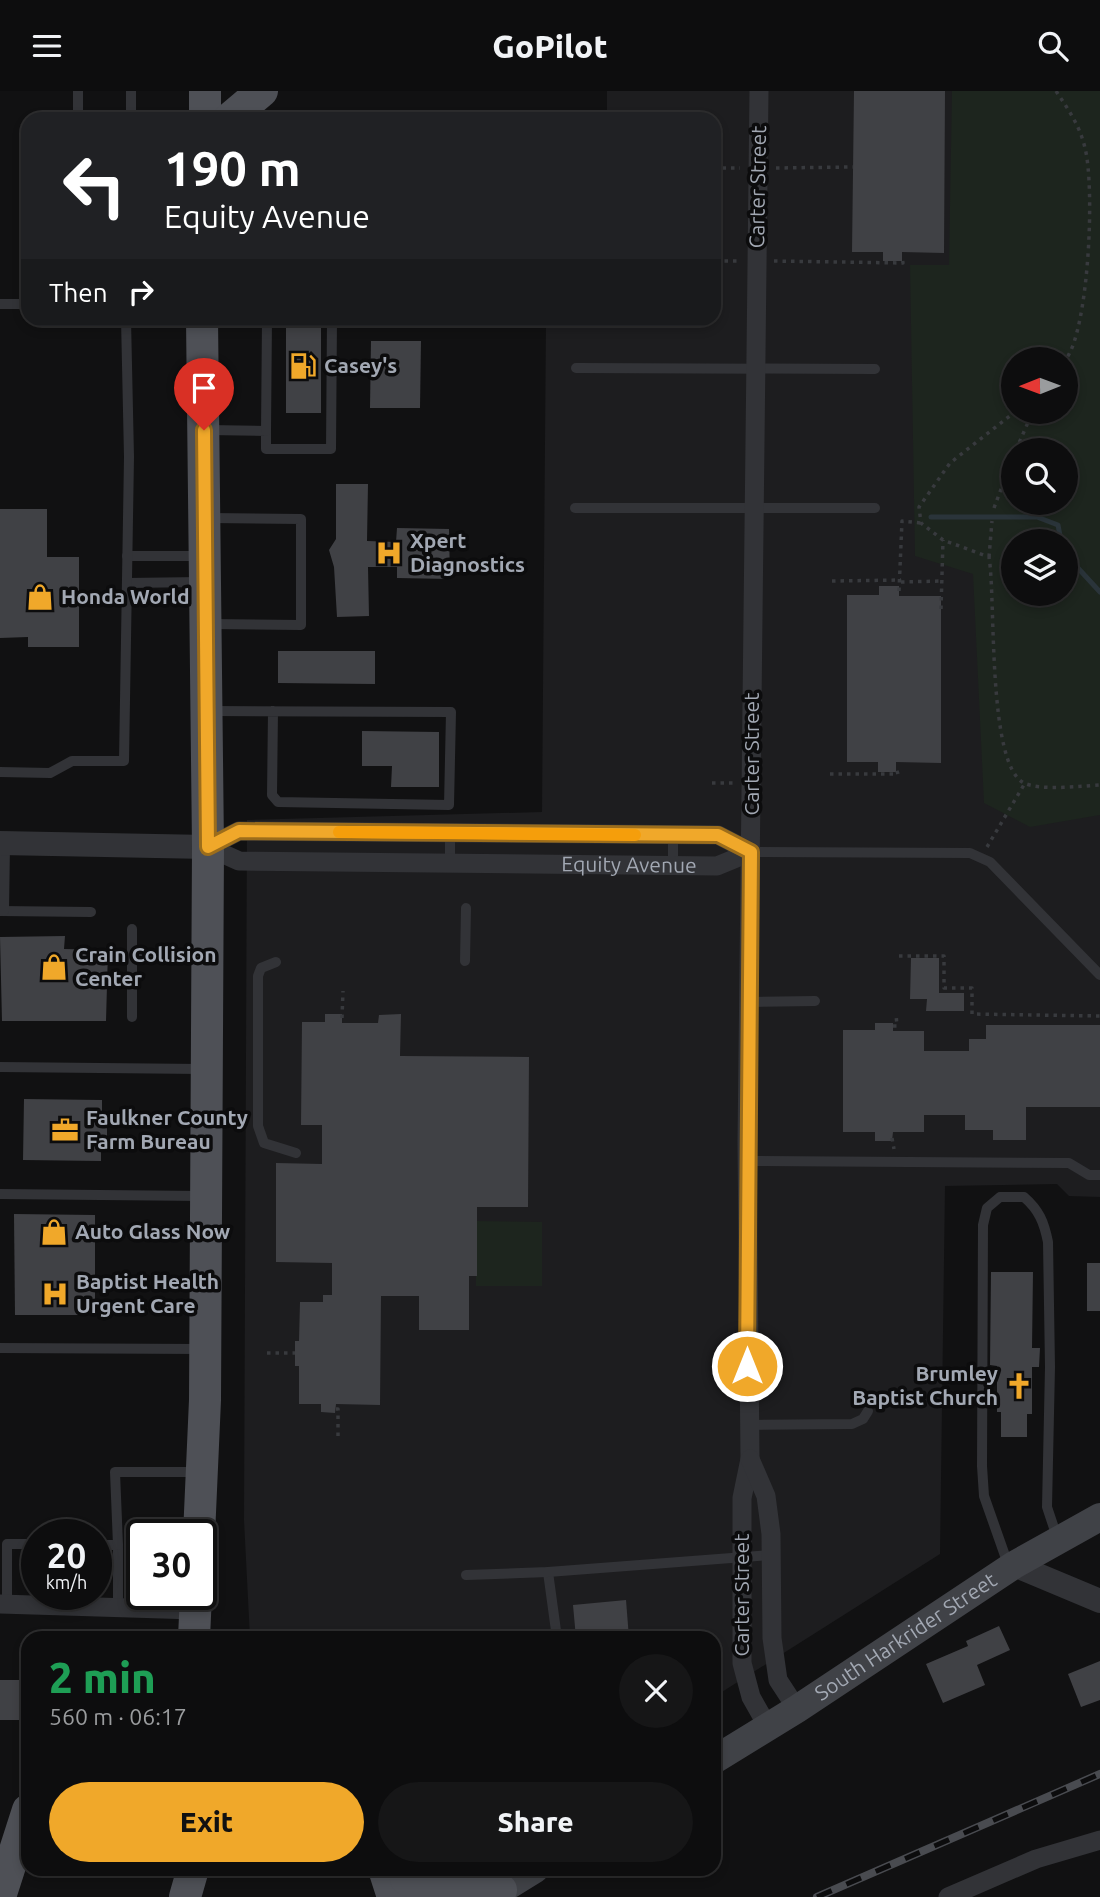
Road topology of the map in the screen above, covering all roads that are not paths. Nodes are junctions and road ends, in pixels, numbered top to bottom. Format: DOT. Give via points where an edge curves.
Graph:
graph roads {
  1 [pos="78,91"];
  2 [pos="131,91"];
  3 [pos="205,91"];
  4 [pos="262,91"];
  5 [pos="759,91"];
  6 [pos="78,112"];
  7 [pos="131,112"];
  8 [pos="205,112"];
  9 [pos="237,112"];
  10 [pos="0,304"];
  11 [pos="21,304"];
  12 [pos="127,326"];
  13 [pos="202,326"];
  14 [pos="267,326"];
  15 [pos="331,326"];
  16 [pos="576,368"];
  17 [pos="756,369"];
  18 [pos="875,369"];
  19 [pos="204,430"];
  20 [pos="266,431"];
  21 [pos="754,506"];
  22 [pos="575,508"];
  23 [pos="875,508"];
  24 [pos="204,518"];
  25 [pos="127,556"];
  26 [pos="205,569"];
  27 [pos="127,583"];
  28 [pos="205,624"];
  29 [pos="206,711"];
  30 [pos="273,711"];
  31 [pos="0,772"];
  32 [pos="450,833"];
  33 [pos="673,835"];
  34 [pos="2,843"];
  35 [pos="208,847"];
  36 [pos="751,852"];
  37 [pos="450,863"];
  38 [pos="673,865"];
  39 [pos="466,908"];
  40 [pos="2,911"];
  41 [pos="91,912"];
  42 [pos="132,929"];
  43 [pos="132,955"];
  44 [pos="207,955"];
  45 [pos="465,961"];
  46 [pos="276,962"];
  47 [pos="1100,975"];
  48 [pos="815,1001"];
  49 [pos="750,1002"];
  50 [pos="132,1017"];
  51 [pos="0,1067"];
  52 [pos="206,1069"];
  53 [pos="296,1153"];
  54 [pos="747,1161"];
  55 [pos="1100,1175"];
  56 [pos="0,1194"];
  57 [pos="206,1196"];
  58 [pos="0,1348"];
  59 [pos="205,1349"];
  60 [pos="868,1411"];
  61 [pos="748,1425"];
  62 [pos="750,1459"];
  63 [pos="202,1472"];
  64 [pos="1100,1517"];
  65 [pos="200,1519"];
  66 [pos="1058,1541"];
  67 [pos="21,1544"];
  68 [pos="112,1545"];
  69 [pos="118,1545"];
  70 [pos="772,1555"];
  71 [pos="741,1556"];
  72 [pos="1011,1566"];
  73 [pos="548,1572"];
  74 [pos="466,1575"];
  75 [pos="1100,1601"];
  76 [pos="3,1604"];
  77 [pos="118,1607"];
  78 [pos="195,1614"];
  79 [pos="556,1631"];
  80 [pos="797,1709"];
  81 [pos="768,1727"];
  82 [pos="721,1756"];
  83 [pos="21,1831"];
  84 [pos="1100,1840"];
  85 [pos="27,1876"];
  86 [pos="181,1876"];
  87 [pos="191,1876"];
  88 [pos="524,1876"];
  89 [pos="396,1885"];
  90 [pos="496,1893"];
  91 [pos="0,1897"];
  92 [pos="21,1897"];
  93 [pos="180,1897"];
  94 [pos="186,1897"];
  95 [pos="947,1897"];
  1 -- 6 [label="lane"];
  2 -- 7 [label="lane"];
  3 -- 8 [label="main road"];
  4 -- 9 [label="main road"];
  5 -- 17 [label="street, Carter Street"];
  10 -- 11 [label="lane"];
  12 -- 25 [label="lane"];
  13 -- 19 [label="main road"];
  14 -- 20 [label="lane"];
  15 -- 20 [label="lane" via="331,449 266,449"];
  16 -- 17 [label="lane"];
  17 -- 18 [label="lane"];
  17 -- 21 [label="street, Carter Street"];
  19 -- 20 [label="lane"];
  19 -- 24 [label="main road"];
  21 -- 22 [label="lane"];
  21 -- 23 [label="lane"];
  21 -- 36 [label="street, Carter Street"];
  24 -- 26 [label="main road"];
  24 -- 28 [label="lane" via="301,519 301,625"];
  25 -- 26 [label="lane"];
  25 -- 27 [label="lane"];
  26 -- 27 [label="lane"];
  26 -- 28 [label="main road"];
  27 -- 31 [label="lane" via="124,761 72,761 50,773"];
  28 -- 29 [label="main road"];
  29 -- 30 [label="lane"];
  29 -- 35 [label="main road"];
  30 -- 30 [label="lane" via="451,712 449,805 278,802 272,795"];
  32 -- 33 [label="street, Equity Avenue"];
  32 -- 35 [label="street, Equity Avenue" via="239,831"];
  32 -- 37 [label="lane"];
  33 -- 36 [label="street, Equity Avenue" via="718,835"];
  33 -- 38 [label="lane"];
  34 -- 35 [label="street, Equity Avenue"];
  34 -- 40 [label="lane"];
  35 -- 37 [label="street, Equity Avenue" via="239,861"];
  35 -- 44 [label="main road"];
  36 -- 38 [label="street, Equity Avenue" via="717,866"];
  36 -- 47 [label="lane" via="970,853 990,862"];
  36 -- 49 [label="street, Carter Street"];
  37 -- 38 [label="street, Equity Avenue"];
  39 -- 45 [label="lane"];
  40 -- 41 [label="lane"];
  42 -- 43 [label="lane"];
  43 -- 44 [label="lane"];
  43 -- 50 [label="lane"];
  44 -- 52 [label="main road"];
  46 -- 53 [label="lane" via="261,968 258,976 258,1126 264,1143"];
  48 -- 49 [label="lane"];
  49 -- 54 [label="street, Carter Street"];
  51 -- 52 [label="lane"];
  52 -- 57 [label="main road"];
  54 -- 55 [label="lane" via="1069,1163 1089,1175"];
  54 -- 61 [label="street, Carter Street"];
  56 -- 57 [label="lane"];
  57 -- 59 [label="main road"];
  58 -- 59 [label="lane"];
  59 -- 63 [label="main road"];
  60 -- 61 [label="lane" via="852,1424"];
  61 -- 62 [label="street, Carter Street"];
  62 -- 70 [label="street, Carter Street" via="766,1496"];
  62 -- 71 [label="street, Carter Street" via="742,1498"];
  63 -- 65 [label="main road"];
  63 -- 69 [label="lane" via="116,1472"];
  64 -- 66 [label="main road, South Harkrider Street"];
  66 -- 72 [label="main road, South Harkrider Street"];
  66 -- 72 [label="lane" via="1047,1507 1050,1367 1045,1222 1024,1196 1000,1197 987,1208 983,1225 982,1466 984,1496"];
  67 -- 76 [label="lane" via="7,1544"];
  68 -- 69 [label="lane"];
  69 -- 77 [label="lane"];
  70 -- 71 [label="lane"];
  70 -- 80 [label="street, Carter Street" via="772,1638 778,1680"];
  71 -- 73 [label="lane"];
  71 -- 81 [label="street, Carter Street" via="742,1663 751,1697"];
  72 -- 75 [label="street"];
  72 -- 80 [label="main road, South Harkrider Street"];
  73 -- 74 [label="lane"];
  73 -- 79 [label="lane"];
  76 -- 77 [label="street"];
  77 -- 78 [label="street"];
  80 -- 81 [label="main road, South Harkrider Street"];
  81 -- 82 [label="main road, South Harkrider Street"];
  83 -- 91 [label="main road"];
  84 -- 95 [label="street" via="1036,1859"];
  85 -- 92 [label="main road"];
  86 -- 93 [label="main road"];
  87 -- 94 [label="main road"];
  88 -- 90 [label="main road"];
  89 -- 90 [label="main road" via="440,1894"];
}
